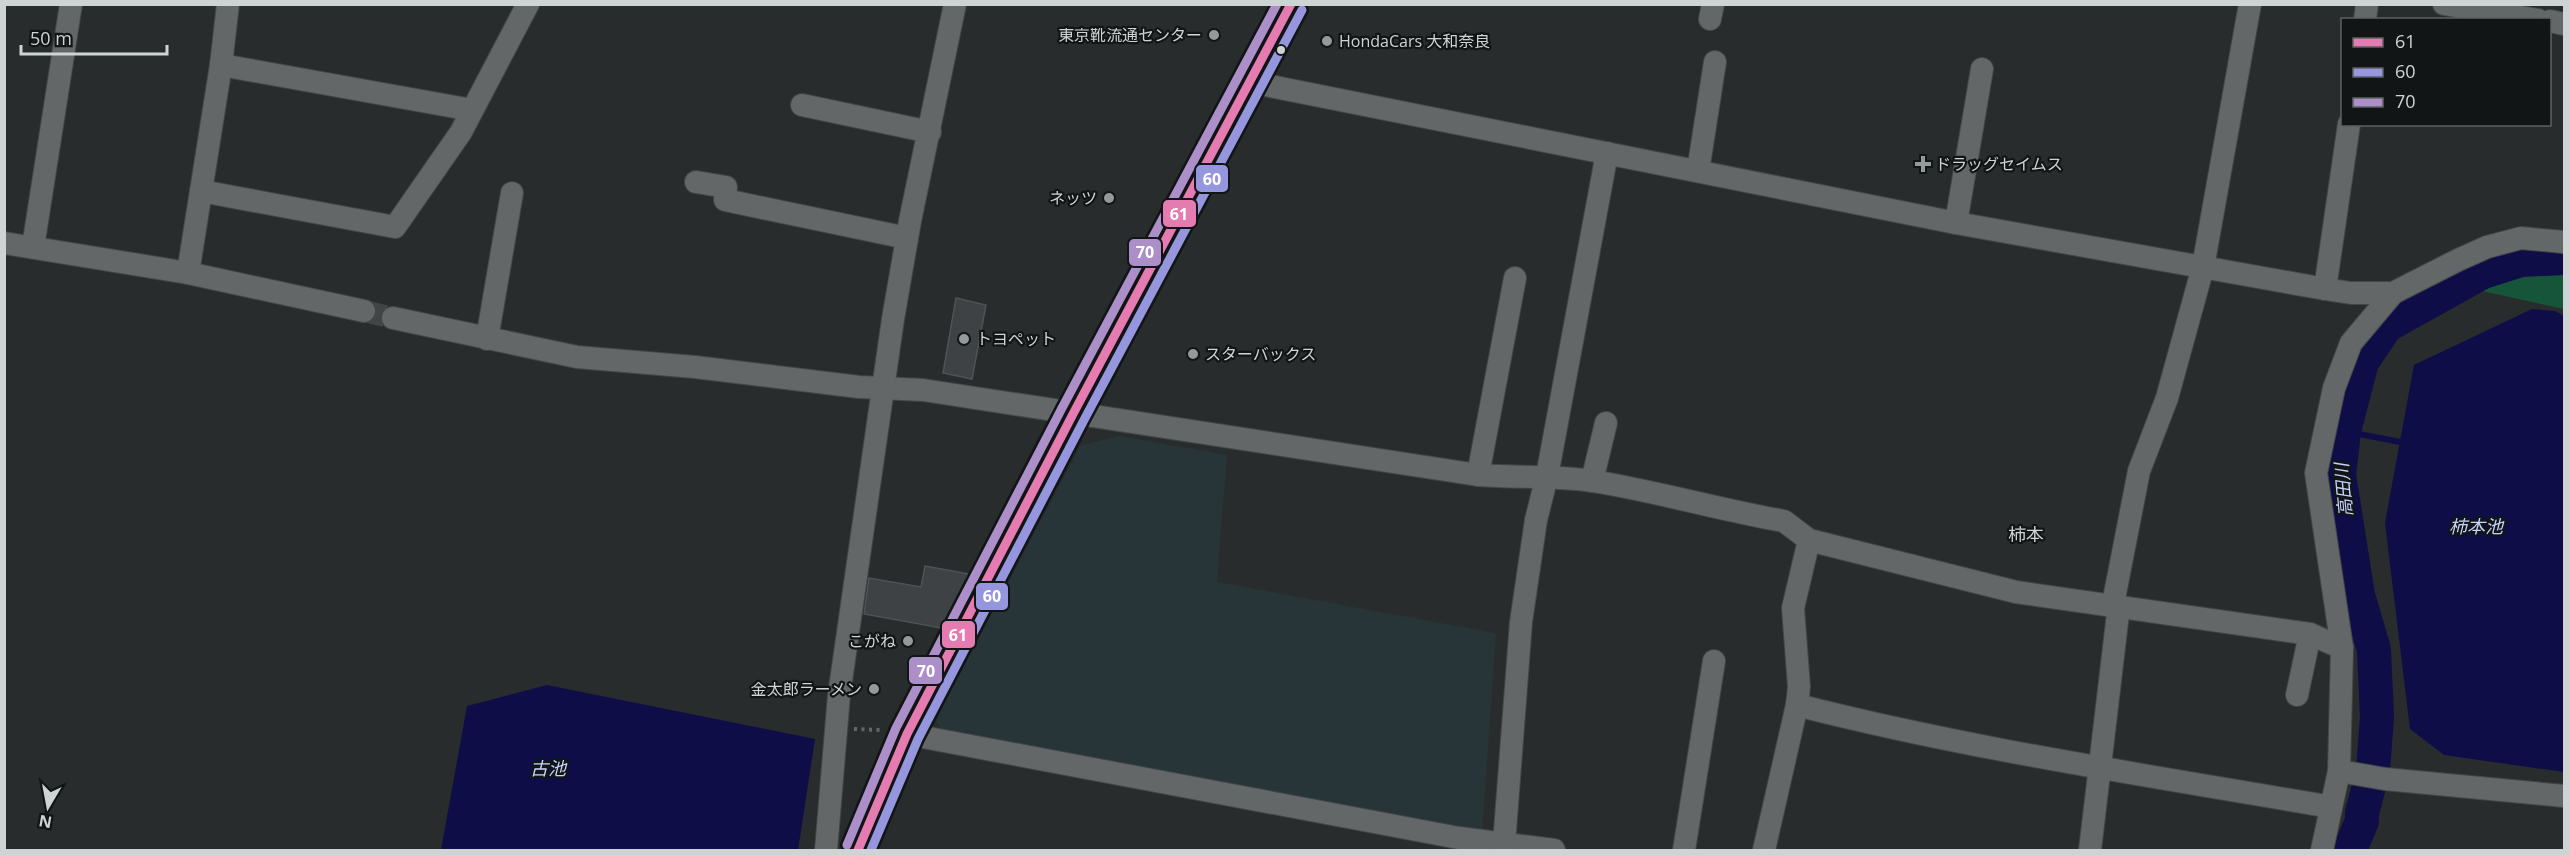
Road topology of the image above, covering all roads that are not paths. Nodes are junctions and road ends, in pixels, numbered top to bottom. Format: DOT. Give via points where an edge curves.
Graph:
graph roads {
  1 [pos="71,4"];
  2 [pos="228,4"];
  3 [pos="528,4"];
  4 [pos="955,4"];
  5 [pos="1291,4"];
  6 [pos="2250,4"];
  7 [pos="2444,4"];
  8 [pos="2526,18"];
  9 [pos="1715,62"];
  10 [pos="221,65"];
  11 [pos="1982,69"];
  12 [pos="1250,82"];
  13 [pos="802,105"];
  14 [pos="472,110"];
  15 [pos="2349,126"];
  16 [pos="930,132"];
  17 [pos="1607,153"];
  18 [pos="1698,171"];
  19 [pos="696,182"];
  20 [pos="201,191"];
  21 [pos="512,193"];
  22 [pos="1956,223"];
  23 [pos="908,238"];
  24 [pos="2565,242"];
  25 [pos="4,243"];
  26 [pos="33,247"];
  27 [pos="2203,267"];
  28 [pos="188,273"];
  29 [pos="1515,278"];
  30 [pos="2325,289"];
  31 [pos="2393,292"];
  32 [pos="364,311"];
  33 [pos="393,318"];
  34 [pos="487,339"];
  35 [pos="883,389"];
  36 [pos="1073,414"];
  37 [pos="1606,423"];
  38 [pos="1478,475"];
  39 [pos="1547,476"];
  40 [pos="1592,481"];
  41 [pos="1809,540"];
  42 [pos="2116,605"];
  43 [pos="2310,634"];
  44 [pos="2342,648"];
  45 [pos="1714,661"];
  46 [pos="2296,695"];
  47 [pos="1797,705"];
  48 [pos="907,734"];
  49 [pos="2101,767"];
  50 [pos="2339,771"];
  51 [pos="2565,796"];
  52 [pos="2331,807"];
  53 [pos="1504,844"];
  54 [pos="826,850"];
  55 [pos="858,850"];
  56 [pos="1554,850"];
  57 [pos="1684,850"];
  58 [pos="1764,850"];
  59 [pos="2090,850"];
  60 [pos="2322,850"];
  1 -- 26 [label="street"];
  2 -- 10 [label="street"];
  3 -- 14 [label="street"];
  4 -- 16 [label="street"];
  5 -- 12 [label="highway"];
  6 -- 27 [label="street"];
  7 -- 8 [label="street"];
  9 -- 18 [label="street"];
  10 -- 14 [label="street"];
  10 -- 20 [label="street"];
  11 -- 22 [label="street"];
  12 -- 17 [label="street"];
  12 -- 36 [label="highway"];
  13 -- 16 [label="street"];
  14 -- 20 [label="street" via="395,227"];
  15 -- 30 [label="street"];
  16 -- 23 [label="street"];
  17 -- 18 [label="street"];
  17 -- 39 [label="street"];
  18 -- 22 [label="street"];
  19 -- 23 [label="street" via="726,187 725,200"];
  20 -- 28 [label="street"];
  21 -- 34 [label="street"];
  22 -- 27 [label="street"];
  23 -- 35 [label="street"];
  24 -- 31 [label="street" via="2521,238 2487,247"];
  25 -- 26 [label="street"];
  26 -- 28 [label="street"];
  27 -- 30 [label="street"];
  27 -- 42 [label="street" via="2167,398 2139,471"];
  28 -- 32 [label="street"];
  29 -- 38 [label="street"];
  30 -- 31 [label="street"];
  31 -- 44 [label="street" via="2351,343 2334,388 2316,473"];
  33 -- 34 [label="street"];
  34 -- 35 [label="street" via="578,357"];
  35 -- 36 [label="street" via="923,390"];
  35 -- 54 [label="street" via="839,695"];
  36 -- 38 [label="street"];
  36 -- 48 [label="highway"];
  37 -- 40 [label="street"];
  38 -- 39 [label="street"];
  39 -- 40 [label="street"];
  39 -- 53 [label="street" via="1536,520 1521,622"];
  40 -- 41 [label="street" via="1784,521"];
  41 -- 42 [label="street" via="2016,592"];
  41 -- 47 [label="street" via="1793,608"];
  42 -- 43 [label="street"];
  42 -- 49 [label="street"];
  43 -- 44 [label="street"];
  43 -- 46 [label="street"];
  44 -- 50 [label="street"];
  45 -- 57 [label="street"];
  47 -- 49 [label="street" via="2041,759"];
  47 -- 58 [label="street"];
  48 -- 53 [label="street"];
  48 -- 55 [label="highway"];
  49 -- 52 [label="street"];
  49 -- 59 [label="street"];
  50 -- 51 [label="street"];
  50 -- 52 [label="street"];
  52 -- 60 [label="street"];
  53 -- 56 [label="street"];
}
